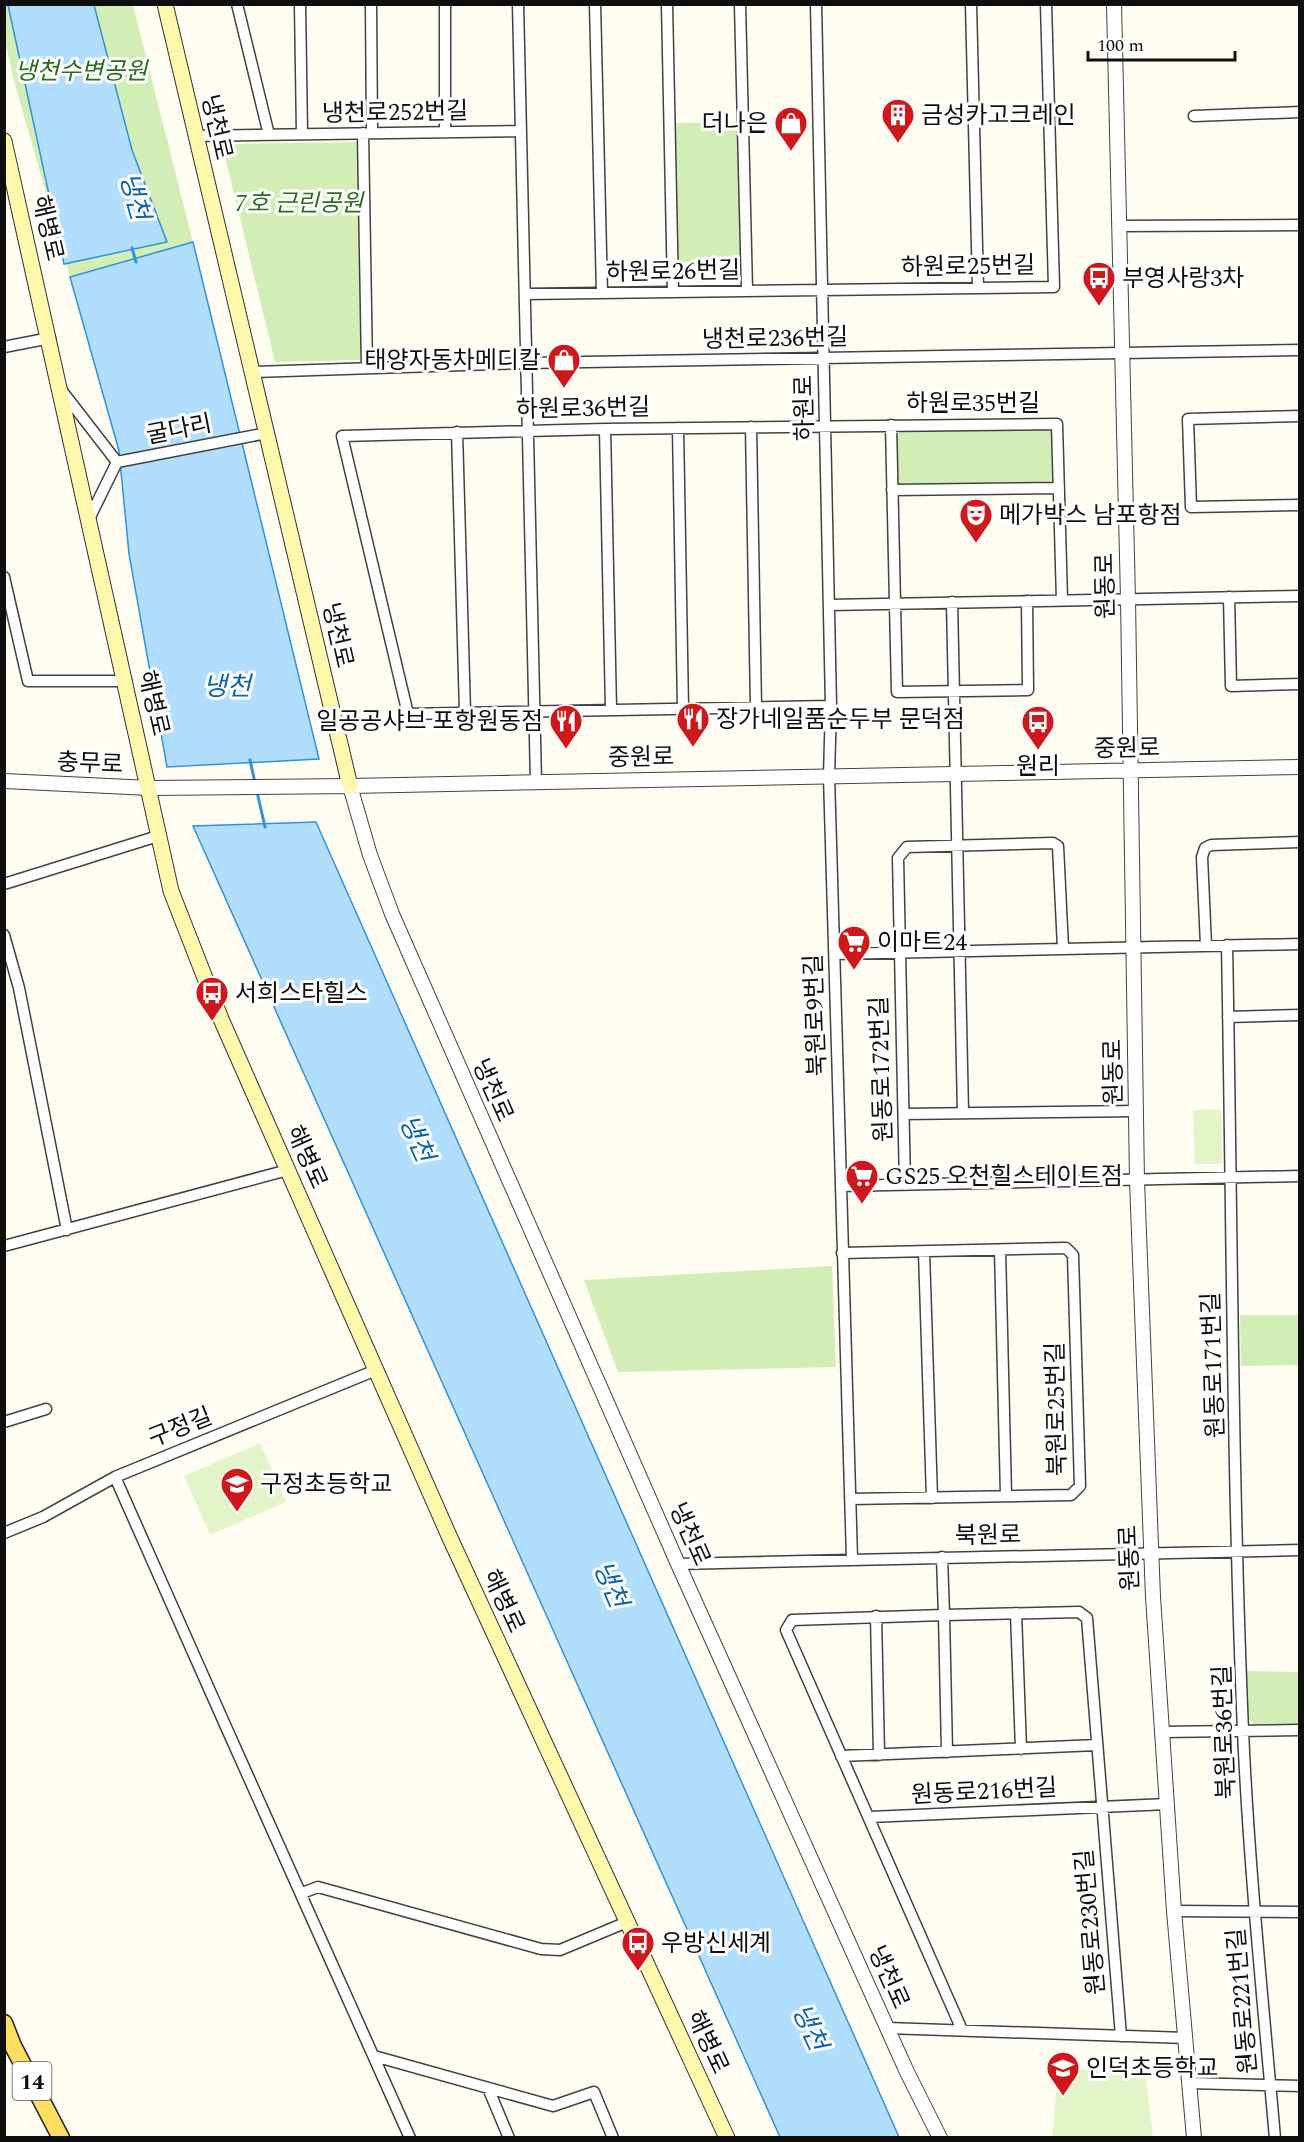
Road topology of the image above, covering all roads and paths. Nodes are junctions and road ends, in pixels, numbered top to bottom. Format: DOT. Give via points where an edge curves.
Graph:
graph roads {
  1 [pos="165,4"];
  2 [pos="237,4"];
  3 [pos="300,4"];
  4 [pos="371,4"];
  5 [pos="445,4"];
  6 [pos="518,4"];
  7 [pos="595,4"];
  8 [pos="667,4"];
  9 [pos="740,4"];
  10 [pos="816,4"];
  11 [pos="971,4"];
  12 [pos="1046,4"];
  13 [pos="1114,4"];
  14 [pos="1299,112"];
  15 [pos="1194,116"];
  16 [pos="521,131"];
  17 [pos="445,132"];
  18 [pos="367,133"];
  19 [pos="302,134"];
  20 [pos="269,135"];
  21 [pos="196,136"];
  22 [pos="4,141"];
  23 [pos="1299,225"];
  24 [pos="1118,226"];
  25 [pos="978,287"];
  26 [pos="822,289"];
  27 [pos="747,290"];
  28 [pos="673,292"];
  29 [pos="602,293"];
  30 [pos="525,294"];
  31 [pos="50,338"];
  32 [pos="4,347"];
  33 [pos="1299,350"];
  34 [pos="1121,354"];
  35 [pos="824,359"];
  36 [pos="526,363"];
  37 [pos="367,368"];
  38 [pos="252,372"];
  39 [pos="61,391"];
  40 [pos="1299,416"];
  41 [pos="825,425"];
  42 [pos="891,425"];
  43 [pos="751,427"];
  44 [pos="678,428"];
  45 [pos="605,429"];
  46 [pos="528,430"];
  47 [pos="457,432"];
  48 [pos="267,433"];
  49 [pos="118,461"];
  50 [pos="1059,488"];
  51 [pos="892,490"];
  52 [pos="1299,505"];
  53 [pos="90,518"];
  54 [pos="4,577"];
  55 [pos="1299,596"];
  56 [pos="1229,597"];
  57 [pos="1128,599"];
  58 [pos="1062,600"];
  59 [pos="1027,601"];
  60 [pos="952,602"];
  61 [pos="894,603"];
  62 [pos="829,605"];
  63 [pos="126,681"];
  64 [pos="1299,684"];
  65 [pos="954,691"];
  66 [pos="831,706"];
  67 [pos="756,707"];
  68 [pos="683,708"];
  69 [pos="611,709"];
  70 [pos="534,710"];
  71 [pos="465,712"];
  72 [pos="1299,767"];
  73 [pos="1131,770"];
  74 [pos="955,773"];
  75 [pos="830,776"];
  76 [pos="4,782"];
  77 [pos="536,782"];
  78 [pos="329,786"];
  79 [pos="350,786"];
  80 [pos="150,788"];
  81 [pos="158,836"];
  82 [pos="1299,842"];
  83 [pos="956,846"];
  84 [pos="4,884"];
  85 [pos="4,935"];
  86 [pos="1299,944"];
  87 [pos="1206,945"];
  88 [pos="1227,945"];
  89 [pos="1132,946"];
  90 [pos="1063,948"];
  91 [pos="958,950"];
  92 [pos="898,952"];
  93 [pos="835,954"];
  94 [pos="1299,1015"];
  95 [pos="1228,1017"];
  96 [pos="1137,1111"];
  97 [pos="963,1113"];
  98 [pos="904,1114"];
  99 [pos="288,1170"];
  100 [pos="1299,1176"];
  101 [pos="1229,1178"];
  102 [pos="1137,1181"];
  103 [pos="905,1185"];
  104 [pos="841,1186"];
  105 [pos="67,1230"];
  106 [pos="4,1246"];
  107 [pos="1000,1250"];
  108 [pos="924,1252"];
  109 [pos="842,1253"];
  110 [pos="376,1370"];
  111 [pos="46,1409"];
  112 [pos="4,1422"];
  113 [pos="115,1477"];
  114 [pos="1006,1495"];
  115 [pos="932,1498"];
  116 [pos="850,1499"];
  117 [pos="4,1533"];
  118 [pos="1299,1550"];
  119 [pos="1239,1551"];
  120 [pos="1151,1553"];
  121 [pos="942,1557"];
  122 [pos="852,1559"];
  123 [pos="678,1564"];
  124 [pos="1016,1613"];
  125 [pos="944,1615"];
  126 [pos="876,1616"];
  127 [pos="1243,1730"];
  128 [pos="1299,1730"];
  129 [pos="1162,1732"];
  130 [pos="1097,1745"];
  131 [pos="1021,1749"];
  132 [pos="947,1752"];
  133 [pos="879,1755"];
  134 [pos="841,1756"];
  135 [pos="1168,1804"];
  136 [pos="1100,1806"];
  137 [pos="870,1817"];
  138 [pos="302,1893"];
  139 [pos="1174,1911"];
  140 [pos="1299,1911"];
  141 [pos="1254,1912"];
  142 [pos="627,1922"];
  143 [pos="4,2023"];
  144 [pos="888,2028"];
  145 [pos="962,2030"];
  146 [pos="1120,2036"];
  147 [pos="1186,2038"];
  148 [pos="374,2056"];
  149 [pos="1190,2083"];
  150 [pos="1271,2086"];
  151 [pos="1299,2086"];
  152 [pos="488,2088"];
  153 [pos="61,2138"];
  154 [pos="410,2138"];
  155 [pos="509,2138"];
  156 [pos="613,2138"];
  157 [pos="727,2138"];
  158 [pos="940,2138"];
  159 [pos="1194,2138"];
  160 [pos="1275,2138"];
  1 -- 21 [label="main road, 냉천로"];
  2 -- 20 [label="street"];
  3 -- 19 [label="street"];
  4 -- 18 [label="street"];
  5 -- 17 [label="street"];
  6 -- 16 [label="street"];
  7 -- 29 [label="street"];
  8 -- 28 [label="street"];
  9 -- 27 [label="street"];
  10 -- 26 [label="street, 하원로"];
  11 -- 25 [label="street"];
  12 -- 25 [label="street, 하원로25번길" via="1054,286"];
  13 -- 24 [label="street, 원동로"];
  14 -- 15 [label="street"];
  16 -- 17 [label="street, 냉천로252번길"];
  16 -- 30 [label="street"];
  17 -- 18 [label="street, 냉천로252번길"];
  18 -- 19 [label="street, 냉천로252번길"];
  18 -- 37 [label="street"];
  19 -- 20 [label="street, 냉천로252번길"];
  20 -- 21 [label="street, 냉천로252번길"];
  21 -- 38 [label="main road, 냉천로"];
  22 -- 31 [label="main road, 해병로"];
  23 -- 24 [label="street"];
  24 -- 34 [label="street, 원동로"];
  25 -- 26 [label="street, 하원로25번길"];
  26 -- 27 [label="street, 하원로26번길"];
  26 -- 35 [label="street, 하원로"];
  27 -- 28 [label="street, 하원로26번길"];
  28 -- 29 [label="street, 하원로26번길"];
  29 -- 30 [label="street, 하원로26번길"];
  30 -- 36 [label="street"];
  31 -- 32 [label="street"];
  31 -- 39 [label="main road, 해병로"];
  33 -- 34 [label="street, 냉천로236번길"];
  34 -- 35 [label="street, 냉천로236번길"];
  34 -- 57 [label="street, 원동로"];
  35 -- 36 [label="street, 냉천로236번길"];
  35 -- 41 [label="street, 하원로"];
  36 -- 37 [label="street, 냉천로236번길"];
  36 -- 46 [label="street"];
  37 -- 38 [label="street, 냉천로236번길"];
  38 -- 48 [label="main road, 냉천로"];
  39 -- 49 [label="street"];
  39 -- 53 [label="main road, 해병로"];
  40 -- 52 [label="street" via="1188,419 1191,507"];
  41 -- 42 [label="street, 하원로35번길"];
  41 -- 43 [label="street, 하원로36번길"];
  41 -- 62 [label="street, 하원로"];
  42 -- 50 [label="street, 하원로35번길" via="1058,424"];
  42 -- 51 [label="street"];
  43 -- 44 [label="street, 하원로36번길"];
  43 -- 67 [label="street"];
  44 -- 45 [label="street, 하원로36번길"];
  44 -- 68 [label="street"];
  45 -- 46 [label="street, 하원로36번길"];
  45 -- 69 [label="street"];
  46 -- 47 [label="street, 하원로36번길"];
  46 -- 70 [label="street"];
  47 -- 71 [label="street"];
  47 -- 71 [label="street, 하원로36번길" via="342,436 408,714"];
  48 -- 49 [label="street, 굴다리"];
  48 -- 79 [label="main road, 냉천로"];
  49 -- 53 [label="street"];
  50 -- 51 [label="street"];
  50 -- 58 [label="street"];
  51 -- 61 [label="street"];
  53 -- 63 [label="main road, 해병로"];
  54 -- 63 [label="street" via="28,681"];
  55 -- 56 [label="street"];
  56 -- 57 [label="street"];
  56 -- 64 [label="street" via="1231,686"];
  57 -- 58 [label="street"];
  57 -- 73 [label="street, 원동로"];
  58 -- 59 [label="street"];
  59 -- 60 [label="street"];
  59 -- 65 [label="street" via="1028,690"];
  60 -- 61 [label="street"];
  60 -- 65 [label="street"];
  61 -- 62 [label="street"];
  61 -- 65 [label="street" via="897,692"];
  62 -- 66 [label="street, 하원로"];
  63 -- 80 [label="main road, 해병로"];
  65 -- 74 [label="street"];
  66 -- 67 [label="street"];
  66 -- 75 [label="street, 하원로"];
  67 -- 68 [label="street"];
  68 -- 69 [label="street"];
  69 -- 70 [label="street"];
  70 -- 71 [label="street"];
  70 -- 77 [label="street"];
  72 -- 73 [label="street, 중원로"];
  73 -- 74 [label="street, 중원로"];
  73 -- 89 [label="street, 원동로"];
  74 -- 75 [label="street, 중원로"];
  74 -- 83 [label="street"];
  75 -- 77 [label="street, 중원로"];
  75 -- 93 [label="street, 북원로9번길"];
  76 -- 80 [label="street, 충무로"];
  77 -- 79 [label="street, 중원로"];
  78 -- 79 [label="street, 중원로"];
  78 -- 80 [label="street, 충무로"];
  79 -- 123 [label="street, 냉천로" via="384,895"];
  80 -- 81 [label="main road, 해병로"];
  81 -- 84 [label="street"];
  81 -- 99 [label="main road, 해병로" via="175,901 221,1019"];
  82 -- 87 [label="street" via="1205,848 1202,857"];
  83 -- 90 [label="street" via="1058,846"];
  83 -- 91 [label="street"];
  83 -- 92 [label="street, 원동로172번길" via="907,847 901,851"];
  85 -- 105 [label="street" via="20,988"];
  86 -- 88 [label="street"];
  87 -- 88 [label="street"];
  87 -- 89 [label="street"];
  88 -- 95 [label="street, 원동로171번길"];
  89 -- 90 [label="street"];
  89 -- 96 [label="street, 원동로"];
  90 -- 91 [label="street"];
  91 -- 92 [label="street"];
  91 -- 97 [label="street"];
  92 -- 93 [label="street"];
  92 -- 98 [label="street, 원동로172번길"];
  93 -- 104 [label="street, 북원로9번길"];
  94 -- 95 [label="street"];
  95 -- 101 [label="street, 원동로171번길"];
  96 -- 97 [label="street"];
  96 -- 102 [label="street, 원동로"];
  97 -- 98 [label="street"];
  98 -- 103 [label="street, 원동로172번길"];
  99 -- 105 [label="street"];
  99 -- 110 [label="main road, 해병로"];
  100 -- 101 [label="street"];
  101 -- 102 [label="street"];
  101 -- 119 [label="street, 원동로171번길"];
  102 -- 103 [label="street"];
  102 -- 120 [label="street, 원동로"];
  103 -- 104 [label="street"];
  104 -- 109 [label="street, 북원로9번길"];
  105 -- 106 [label="street"];
  107 -- 108 [label="street"];
  107 -- 114 [label="street"];
  107 -- 114 [label="street, 북원로25번길" via="1066,1248 1073,1255 1080,1486 1071,1495"];
  108 -- 109 [label="street"];
  108 -- 115 [label="street"];
  109 -- 116 [label="street, 북원로9번길"];
  110 -- 113 [label="street, 구정길"];
  110 -- 142 [label="main road, 해병로"];
  111 -- 112 [label="street"];
  113 -- 117 [label="street, 구정길" via="43,1517"];
  113 -- 138 [label="street" via="245,1774"];
  114 -- 115 [label="street, 북원로25번길"];
  115 -- 116 [label="street, 북원로25번길"];
  116 -- 122 [label="street, 북원로9번길"];
  118 -- 119 [label="street, 북원로"];
  119 -- 120 [label="street, 북원로"];
  119 -- 127 [label="street, 북원로36번길"];
  120 -- 121 [label="street, 북원로"];
  120 -- 129 [label="street, 원동로"];
  121 -- 122 [label="street, 북원로"];
  121 -- 125 [label="street, 원동로216번길"];
  122 -- 123 [label="street, 북원로"];
  123 -- 144 [label="street, 냉천로"];
  124 -- 125 [label="street"];
  124 -- 130 [label="street" via="1078,1612 1087,1618"];
  124 -- 131 [label="street, 원동로216번길"];
  125 -- 126 [label="street"];
  125 -- 132 [label="street, 원동로216번길"];
  126 -- 133 [label="street"];
  126 -- 134 [label="street" via="792,1620 786,1630"];
  127 -- 128 [label="street"];
  127 -- 129 [label="street"];
  127 -- 141 [label="street, 북원로36번길"];
  129 -- 135 [label="street, 원동로"];
  130 -- 131 [label="street, 원동로216번길"];
  130 -- 136 [label="street"];
  131 -- 132 [label="street, 원동로216번길"];
  132 -- 133 [label="street, 원동로216번길"];
  133 -- 134 [label="street, 원동로216번길"];
  134 -- 137 [label="street"];
  135 -- 136 [label="street, 원동로216번길"];
  135 -- 139 [label="street, 원동로"];
  136 -- 137 [label="street, 원동로216번길"];
  136 -- 146 [label="street, 원동로230번길"];
  137 -- 145 [label="street"];
  138 -- 142 [label="street" via="318,1887 560,1950"];
  138 -- 148 [label="street"];
  139 -- 141 [label="street, 원동로221번길"];
  139 -- 147 [label="street, 원동로"];
  140 -- 141 [label="street, 원동로221번길"];
  141 -- 150 [label="street, 원동로221번길"];
  142 -- 157 [label="main road, 해병로"];
  143 -- 153 [label="main road, 14"];
  144 -- 145 [label="street"];
  144 -- 158 [label="street, 냉천로"];
  145 -- 146 [label="street"];
  146 -- 147 [label="street"];
  147 -- 149 [label="street, 원동로"];
  148 -- 152 [label="street"];
  148 -- 154 [label="street"];
  149 -- 150 [label="street"];
  149 -- 159 [label="street, 원동로"];
  150 -- 151 [label="street"];
  150 -- 160 [label="street, 원동로221번길"];
  152 -- 155 [label="street"];
  152 -- 156 [label="street" via="553,2106 594,2092"];
}
